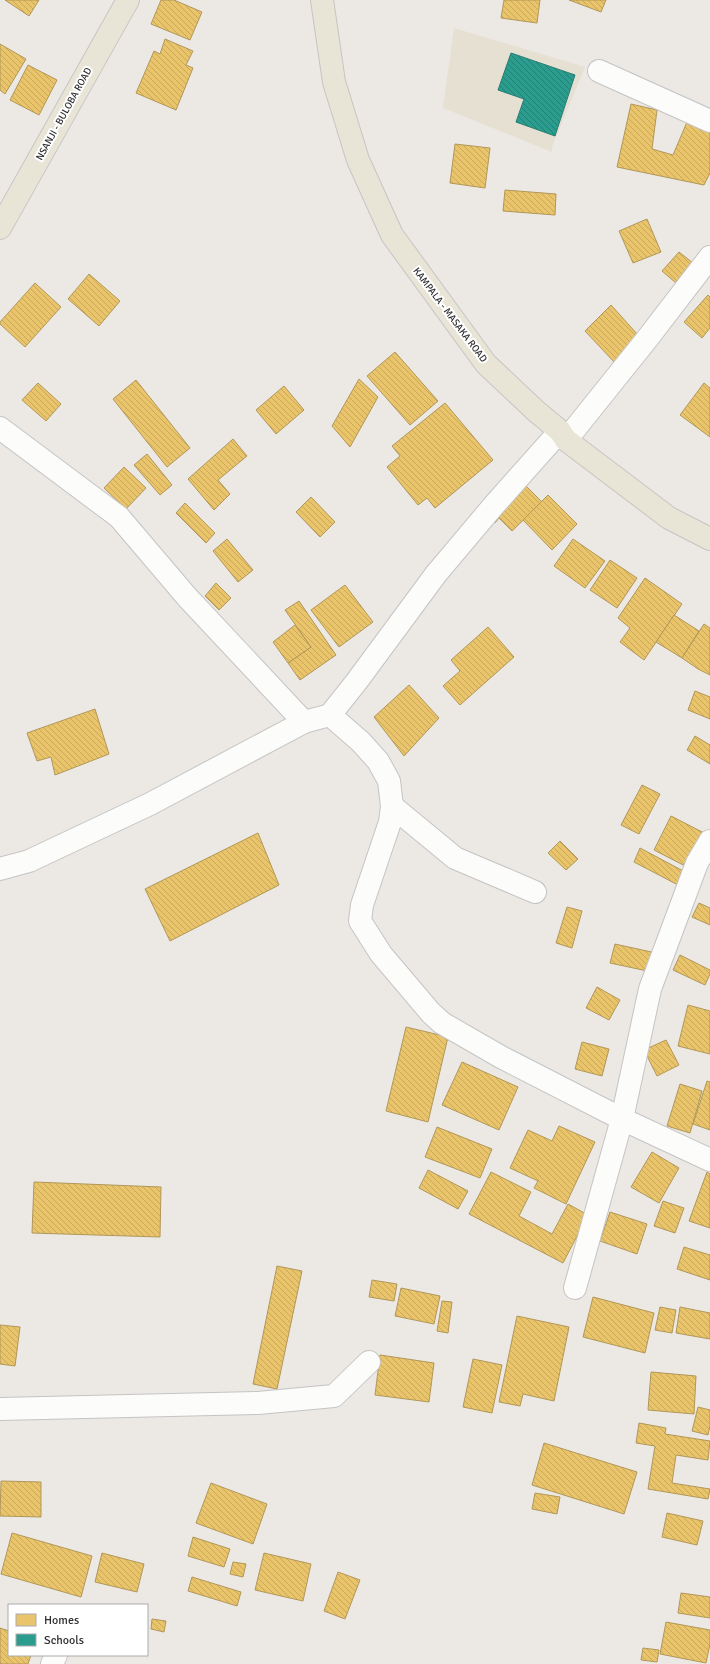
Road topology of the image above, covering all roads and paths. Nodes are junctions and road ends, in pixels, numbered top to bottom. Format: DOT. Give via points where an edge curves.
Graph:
graph roads {
  1 [pos="128,0"];
  2 [pos="322,0"];
  3 [pos="599,71"];
  4 [pos="710,121"];
  5 [pos="0,228"];
  6 [pos="710,256"];
  7 [pos="0,428"];
  8 [pos="563,435"];
  9 [pos="710,539"];
  10 [pos="330,715"];
  11 [pos="304,722"];
  12 [pos="392,806"];
  13 [pos="710,842"];
  14 [pos="0,869"];
  15 [pos="535,892"];
  16 [pos="622,1119"];
  17 [pos="710,1160"];
  18 [pos="576,1288"];
  19 [pos="369,1362"];
  20 [pos="0,1409"];
  1 -- 5 [label="main road, NSANJI - BULOBA ROAD"];
  2 -- 8 [label="main road, KAMPALA - MASAKA ROAD" via="334,82 358,160 392,235 486,364"];
  3 -- 4 [label="street"];
  6 -- 8 [label="street" via="648,338"];
  7 -- 11 [label="street" via="119,517 187,597"];
  8 -- 9 [label="main road, KAMPALA - MASAKA ROAD" via="669,518"];
  8 -- 10 [label="street" via="495,504 436,574"];
  10 -- 11 [label="street"];
  10 -- 12 [label="street" via="378,761 389,781"];
  11 -- 14 [label="street" via="150,804 29,861"];
  12 -- 15 [label="street" via="455,858"];
  12 -- 16 [label="street" via="390,822 362,905 360,921 382,954 442,1023 501,1057"];
  13 -- 16 [label="street" via="697,863 650,990"];
  16 -- 17 [label="street"];
  16 -- 18 [label="street"];
  19 -- 20 [label="street" via="334,1396 258,1403"];
}
